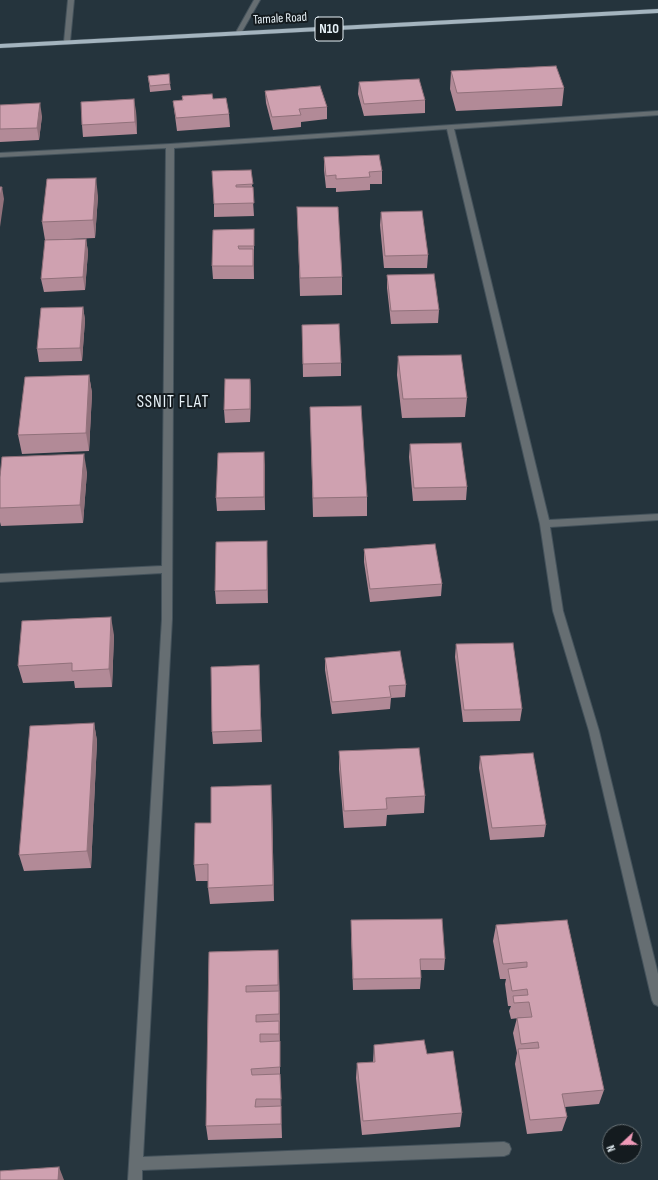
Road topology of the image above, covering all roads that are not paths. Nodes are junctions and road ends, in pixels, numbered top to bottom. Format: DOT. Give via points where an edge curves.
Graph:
graph roads {
  1 [pos="71,0"];
  2 [pos="257,0"];
  3 [pos="658,11"];
  4 [pos="238,34"];
  5 [pos="67,42"];
  6 [pos="0,46"];
  7 [pos="658,113"];
  8 [pos="450,126"];
  9 [pos="170,146"];
  10 [pos="0,155"];
  11 [pos="658,517"];
  12 [pos="545,524"];
  13 [pos="167,569"];
  14 [pos="0,578"];
  15 [pos="658,1000"];
  16 [pos="504,1149"];
  17 [pos="136,1164"];
  18 [pos="136,1180"];
  1 -- 5 [label="street"];
  2 -- 4 [label="street"];
  3 -- 4 [label="highway, Tamale Road / N10"];
  4 -- 5 [label="highway, Tamale Road / N10"];
  5 -- 6 [label="highway, Tamale Road / N10"];
  7 -- 8 [label="street"];
  8 -- 9 [label="street"];
  8 -- 12 [label="street"];
  9 -- 10 [label="street"];
  9 -- 13 [label="street"];
  11 -- 12 [label="street"];
  12 -- 15 [label="street" via="558,611 594,731"];
  13 -- 14 [label="street"];
  13 -- 17 [label="street" via="166,627"];
  16 -- 17 [label="street"];
  17 -- 18 [label="street"];
}
